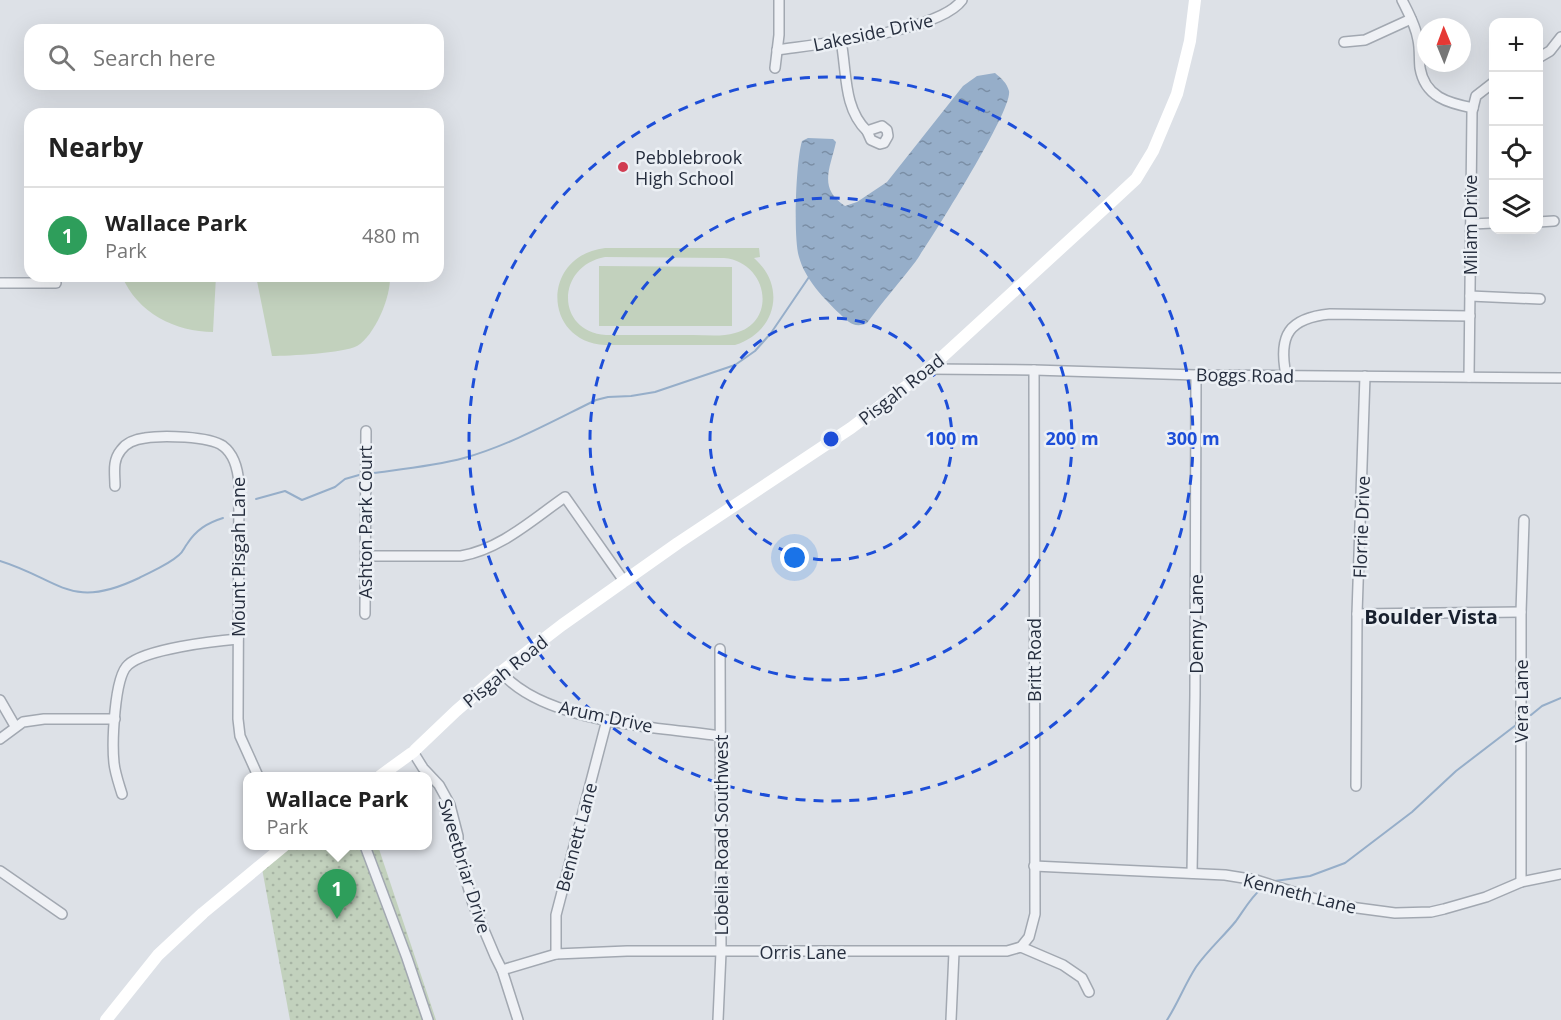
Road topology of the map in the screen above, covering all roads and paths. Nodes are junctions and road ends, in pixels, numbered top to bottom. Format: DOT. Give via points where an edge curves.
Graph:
graph roads {
  1 [pos="779,0"];
  2 [pos="962,0"];
  3 [pos="1195,0"];
  4 [pos="1402,0"];
  5 [pos="1411,19"];
  6 [pos="1561,37"];
  7 [pos="841,41"];
  8 [pos="1344,42"];
  9 [pos="777,50"];
  10 [pos="1543,55"];
  11 [pos="775,68"];
  12 [pos="1489,86"];
  13 [pos="1473,108"];
  14 [pos="867,130"];
  15 [pos="1554,221"];
  16 [pos="1543,222"];
  17 [pos="1489,223"];
  18 [pos="1471,224"];
  19 [pos="0,283"];
  20 [pos="56,283"];
  21 [pos="1470,296"];
  22 [pos="1540,299"];
  23 [pos="1470,316"];
  24 [pos="929,369"];
  25 [pos="1034,370"];
  26 [pos="1196,375"];
  27 [pos="1286,375"];
  28 [pos="1365,376"];
  29 [pos="1469,377"];
  30 [pos="1561,378"];
  31 [pos="366,431"];
  32 [pos="115,486"];
  33 [pos="1524,520"];
  34 [pos="365,556"];
  35 [pos="624,581"];
  36 [pos="1521,612"];
  37 [pos="365,614"];
  38 [pos="1357,614"];
  39 [pos="238,639"];
  40 [pos="720,649"];
  41 [pos="501,672"];
  42 [pos="0,700"];
  43 [pos="115,719"];
  44 [pos="607,720"];
  45 [pos="15,726"];
  46 [pos="721,736"];
  47 [pos="0,739"];
  48 [pos="413,752"];
  49 [pos="256,772"];
  50 [pos="387,772"];
  51 [pos="427,772"];
  52 [pos="432,778"];
  53 [pos="1356,786"];
  54 [pos="122,794"];
  55 [pos="279,850"];
  56 [pos="366,850"];
  57 [pos="1034,866"];
  58 [pos="0,871"];
  59 [pos="1192,873"];
  60 [pos="1561,874"];
  61 [pos="1521,882"];
  62 [pos="62,914"];
  63 [pos="1021,947"];
  64 [pos="721,952"];
  65 [pos="954,952"];
  66 [pos="556,954"];
  67 [pos="502,970"];
  68 [pos="1089,992"];
  69 [pos="106,1020"];
  70 [pos="428,1020"];
  71 [pos="518,1020"];
  72 [pos="718,1020"];
  73 [pos="951,1020"];
  1 -- 9 [label="street"];
  2 -- 7 [label="street, Lakeside Drive" via="938,18"];
  3 -- 24 [label="street, Pisgah Road" via="1177,94 1153,151 1136,179"];
  4 -- 5 [label="street"];
  5 -- 8 [label="street" via="1365,40"];
  5 -- 13 [label="street" via="1418,39 1421,71 1430,90 1451,104"];
  6 -- 10 [label="street"];
  7 -- 9 [label="street, Lakeside Drive"];
  7 -- 14 [label="street" via="852,108"];
  9 -- 11 [label="street"];
  12 -- 13 [label="street" via="1476,96"];
  13 -- 18 [label="street, Milam Drive"];
  15 -- 16 [label="street"];
  17 -- 18 [label="street"];
  18 -- 21 [label="street, Milam Drive"];
  19 -- 20 [label="street"];
  21 -- 22 [label="street"];
  21 -- 23 [label="street, Milam Drive"];
  23 -- 27 [label="street" via="1308,317 1288,333 1284,352"];
  23 -- 29 [label="street, Milam Drive"];
  24 -- 25 [label="street, Boggs Road"];
  24 -- 35 [label="street, Pisgah Road" via="851,428"];
  25 -- 26 [label="street, Boggs Road"];
  25 -- 57 [label="street, Britt Road"];
  26 -- 27 [label="street, Boggs Road"];
  26 -- 59 [label="street, Denny Lane"];
  27 -- 28 [label="street, Boggs Road"];
  28 -- 29 [label="street, Boggs Road"];
  28 -- 38 [label="street, Florrie Drive"];
  29 -- 30 [label="street, Boggs Road"];
  31 -- 34 [label="street, Ashton Park Court"];
  32 -- 39 [label="street, Mount Pisgah Lane" via="114,462 121,449 134,440 198,438 222,445 230,454 239,484"];
  33 -- 36 [label="street, Vera Lane"];
  34 -- 35 [label="street" via="471,554 497,544 565,497"];
  34 -- 37 [label="street, Ashton Park Court"];
  35 -- 41 [label="street, Pisgah Road"];
  36 -- 38 [label="street"];
  36 -- 61 [label="street, Vera Lane"];
  38 -- 53 [label="street, Florrie Drive"];
  39 -- 43 [label="street" via="172,649 127,665 120,676"];
  39 -- 49 [label="street, Mount Pisgah Lane" via="240,736"];
  40 -- 46 [label="street, Lobelia Road Southwest"];
  41 -- 44 [label="street, Arum Drive" via="524,693 545,703"];
  41 -- 48 [label="street, Pisgah Road"];
  42 -- 45 [label="street"];
  43 -- 45 [label="street" via="44,719"];
  43 -- 54 [label="street" via="114,763"];
  44 -- 46 [label="street, Arum Drive"];
  44 -- 66 [label="street, Bennett Lane" via="556,915"];
  45 -- 47 [label="street"];
  46 -- 64 [label="street, Lobelia Road Southwest"];
  48 -- 50 [label="street, Pisgah Road"];
  48 -- 51 [label="street, Sweetbriar Drive"];
  52 -- 67 [label="street, Sweetbriar Drive" via="450,805 473,904"];
  55 -- 69 [label="street" via="158,955"];
  56 -- 70 [label="street"];
  57 -- 59 [label="street, Kenneth Lane"];
  57 -- 63 [label="street, Britt Road" via="1035,914 1029,938"];
  58 -- 62 [label="street"];
  59 -- 61 [label="street, Kenneth Lane" via="1256,880 1335,905 1395,913 1444,909"];
  60 -- 61 [label="street, Kenneth Lane"];
  63 -- 65 [label="street, Orris Lane"];
  63 -- 68 [label="street" via="1063,965 1082,978"];
  64 -- 65 [label="street, Orris Lane"];
  64 -- 66 [label="street, Orris Lane"];
  64 -- 72 [label="street, Lobelia Road Southwest"];
  65 -- 73 [label="street"];
  66 -- 67 [label="street, Orris Lane"];
  67 -- 71 [label="street, Sweetbriar Drive"];
}
